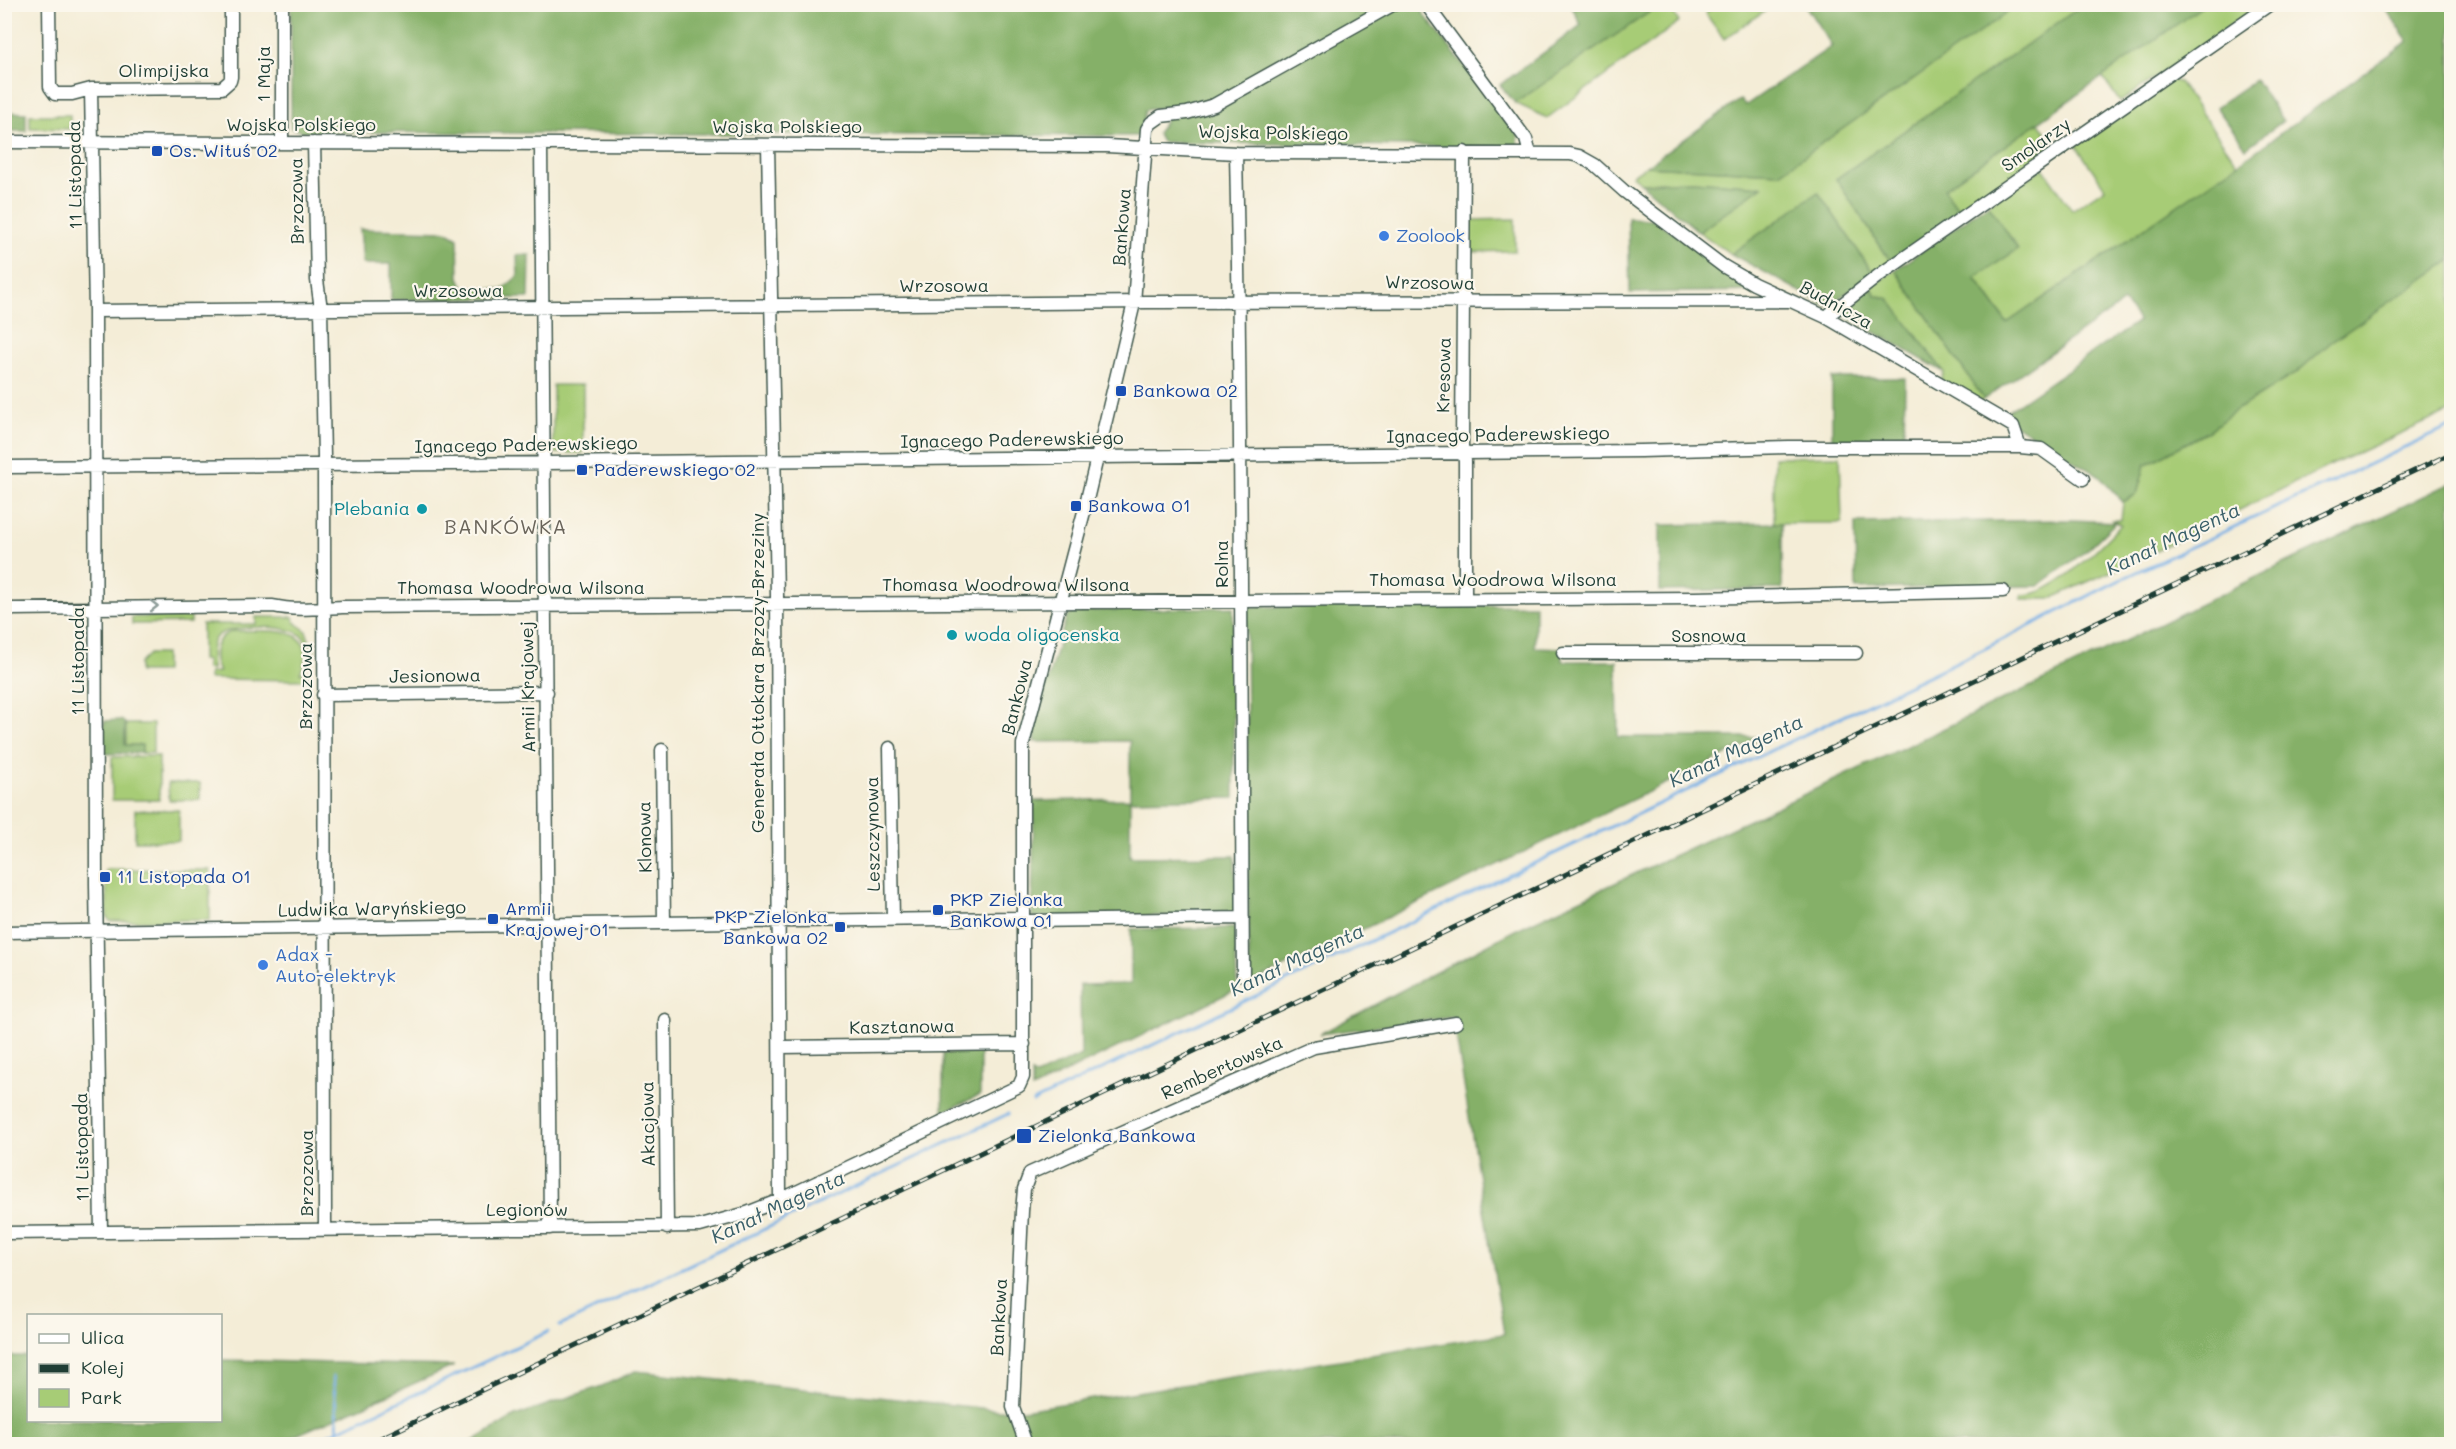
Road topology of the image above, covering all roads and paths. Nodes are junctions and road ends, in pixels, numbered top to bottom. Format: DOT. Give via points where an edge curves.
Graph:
graph roads {
  1 [pos="49,4"];
  2 [pos="231,4"];
  3 [pos="282,4"];
  4 [pos="1394,4"];
  5 [pos="1426,4"];
  6 [pos="2270,4"];
  7 [pos="91,89"];
  8 [pos="4,142"];
  9 [pos="93,142"];
  10 [pos="282,143"];
  11 [pos="314,143"];
  12 [pos="541,145"];
  13 [pos="768,145"];
  14 [pos="1146,147"];
  15 [pos="1464,152"];
  16 [pos="1236,153"];
  17 [pos="1530,154"];
  18 [pos="1570,154"];
  19 [pos="1793,301"];
  20 [pos="1463,302"];
  21 [pos="1134,303"];
  22 [pos="1239,304"];
  23 [pos="771,305"];
  24 [pos="543,308"];
  25 [pos="321,309"];
  26 [pos="95,311"];
  27 [pos="1826,317"];
  28 [pos="2020,447"];
  29 [pos="1463,453"];
  30 [pos="1242,455"];
  31 [pos="1098,457"];
  32 [pos="775,461"];
  33 [pos="544,463"];
  34 [pos="324,465"];
  35 [pos="4,466"];
  36 [pos="95,466"];
  37 [pos="2083,479"];
  38 [pos="2003,591"];
  39 [pos="1465,598"];
  40 [pos="1240,600"];
  41 [pos="1060,603"];
  42 [pos="777,605"];
  43 [pos="545,606"];
  44 [pos="324,608"];
  45 [pos="11,609"];
  46 [pos="96,609"];
  47 [pos="1856,653"];
  48 [pos="1563,654"];
  49 [pos="547,692"];
  50 [pos="323,695"];
  51 [pos="890,748"];
  52 [pos="662,750"];
  53 [pos="1022,918"];
  54 [pos="1243,918"];
  55 [pos="893,920"];
  56 [pos="778,922"];
  57 [pos="664,923"];
  58 [pos="548,924"];
  59 [pos="324,927"];
  60 [pos="97,930"];
  61 [pos="4,932"];
  62 [pos="1244,975"];
  63 [pos="665,1020"];
  64 [pos="1456,1023"];
  65 [pos="1024,1044"];
  66 [pos="780,1047"];
  67 [pos="1019,1086"];
  68 [pos="1024,1189"];
  69 [pos="780,1200"];
  70 [pos="550,1228"];
  71 [pos="667,1228"];
  72 [pos="325,1230"];
  73 [pos="4,1233"];
  74 [pos="101,1233"];
  75 [pos="1026,1444"];
  1 -- 7 [label="street" via="51,91 72,94"];
  2 -- 7 [label="street, Olimpijska" via="231,77 222,88"];
  3 -- 10 [label="street, 1 Maja"];
  4 -- 14 [label="street, Bankowa" via="1214,105 1156,118 1147,129"];
  5 -- 17 [label="street" via="1526,140"];
  6 -- 27 [label="street, Smolarzy" via="1878,276"];
  7 -- 9 [label="street, 11 Listopada"];
  8 -- 9 [label="street, Wojska Polskiego"];
  9 -- 10 [label="street, Wojska Polskiego"];
  9 -- 26 [label="street, 11 Listopada"];
  10 -- 11 [label="street, Wojska Polskiego"];
  11 -- 12 [label="street, Wojska Polskiego"];
  11 -- 25 [label="street, Brzozowa"];
  12 -- 13 [label="street, Wojska Polskiego"];
  12 -- 24 [label="street, Armii Krajowej"];
  13 -- 14 [label="street, Wojska Polskiego"];
  13 -- 23 [label="street, Generała Ottokara Brzozy-Brzeziny"];
  14 -- 16 [label="street, Wojska Polskiego"];
  14 -- 21 [label="street, Bankowa"];
  15 -- 16 [label="street, Wojska Polskiego"];
  15 -- 17 [label="street, Wojska Polskiego"];
  15 -- 20 [label="street, Kresowa"];
  16 -- 22 [label="street, Rolna"];
  17 -- 18 [label="street, Wojska Polskiego"];
  18 -- 19 [label="street, Budnicza" via="1595,165 1723,266"];
  19 -- 20 [label="street, Wrzosowa"];
  19 -- 27 [label="street, Budnicza"];
  20 -- 22 [label="street, Wrzosowa" via="1346,300"];
  20 -- 29 [label="street, Kresowa"];
  21 -- 22 [label="street, Wrzosowa"];
  21 -- 23 [label="street, Wrzosowa"];
  21 -- 31 [label="street, Bankowa"];
  22 -- 30 [label="street, Rolna"];
  23 -- 24 [label="street, Wrzosowa"];
  23 -- 32 [label="street, Generała Ottokara Brzozy-Brzeziny"];
  24 -- 25 [label="street, Wrzosowa"];
  24 -- 33 [label="street, Armii Krajowej"];
  25 -- 26 [label="street, Wrzosowa"];
  25 -- 34 [label="street, Brzozowa"];
  26 -- 36 [label="street, 11 Listopada"];
  27 -- 28 [label="street, Budnicza" via="2013,426"];
  28 -- 29 [label="street, Ignacego Paderewskiego"];
  28 -- 37 [label="street" via="2041,449"];
  29 -- 30 [label="street, Ignacego Paderewskiego"];
  29 -- 39 [label="street, Kresowa"];
  30 -- 31 [label="street, Ignacego Paderewskiego"];
  30 -- 40 [label="street, Rolna"];
  31 -- 32 [label="street, Ignacego Paderewskiego"];
  31 -- 41 [label="street, Bankowa"];
  32 -- 33 [label="street, Ignacego Paderewskiego"];
  32 -- 42 [label="street, Generała Ottokara Brzozy-Brzeziny"];
  33 -- 34 [label="street, Ignacego Paderewskiego"];
  33 -- 43 [label="street, Armii Krajowej"];
  34 -- 36 [label="street, Ignacego Paderewskiego"];
  34 -- 44 [label="street, Brzozowa"];
  35 -- 36 [label="street, Ignacego Paderewskiego"];
  36 -- 46 [label="street, 11 Listopada"];
  38 -- 39 [label="street, Thomasa Woodrowa Wilsona"];
  39 -- 40 [label="street, Thomasa Woodrowa Wilsona"];
  40 -- 41 [label="street, Thomasa Woodrowa Wilsona"];
  40 -- 54 [label="street, Rolna"];
  41 -- 42 [label="street, Thomasa Woodrowa Wilsona"];
  41 -- 53 [label="street, Bankowa" via="1023,744"];
  42 -- 43 [label="street, Thomasa Woodrowa Wilsona"];
  42 -- 56 [label="street, Generała Ottokara Brzozy-Brzeziny"];
  43 -- 44 [label="street, Thomasa Woodrowa Wilsona"];
  43 -- 49 [label="street, Armii Krajowej"];
  46 -- 44 [label="street, Thomasa Woodrowa Wilsona, one-way"];
  44 -- 50 [label="street, Brzozowa"];
  45 -- 46 [label="street, Thomasa Woodrowa Wilsona"];
  46 -- 60 [label="street, 11 Listopada"];
  47 -- 48 [label="street, Sosnowa"];
  49 -- 50 [label="street, Jesionowa"];
  49 -- 58 [label="street, Armii Krajowej"];
  50 -- 59 [label="street, Brzozowa"];
  51 -- 55 [label="street, Leszczynowa"];
  52 -- 57 [label="street, Klonowa"];
  53 -- 54 [label="street, Ludwika Waryńskiego"];
  53 -- 55 [label="street, Ludwika Waryńskiego"];
  53 -- 65 [label="street, Bankowa"];
  54 -- 62 [label="street, Rolna"];
  55 -- 56 [label="street, Ludwika Waryńskiego"];
  56 -- 57 [label="street, Ludwika Waryńskiego"];
  56 -- 66 [label="street, Generała Ottokara Brzozy-Brzeziny"];
  57 -- 58 [label="street, Ludwika Waryńskiego"];
  58 -- 59 [label="street, Ludwika Waryńskiego"];
  58 -- 70 [label="street, Armii Krajowej"];
  59 -- 60 [label="street, Ludwika Waryńskiego"];
  59 -- 72 [label="street, Brzozowa"];
  60 -- 61 [label="street, Ludwika Waryńskiego"];
  60 -- 74 [label="street, 11 Listopada"];
  63 -- 71 [label="street, Akacjowa"];
  64 -- 68 [label="street, Rembertowska" via="1314,1047 1036,1169 1026,1178"];
  65 -- 66 [label="street, Kasztanowa"];
  65 -- 67 [label="street, Bankowa"];
  66 -- 69 [label="street, Generała Ottokara Brzozy-Brzeziny"];
  67 -- 69 [label="street, Legionów"];
  68 -- 75 [label="street, Bankowa" via="1013,1407"];
  69 -- 71 [label="street, Legionów" via="700,1226"];
  70 -- 71 [label="street, Legionów"];
  70 -- 72 [label="street, Legionów"];
  72 -- 74 [label="street, Legionów"];
  73 -- 74 [label="street, Legionów"];
}
